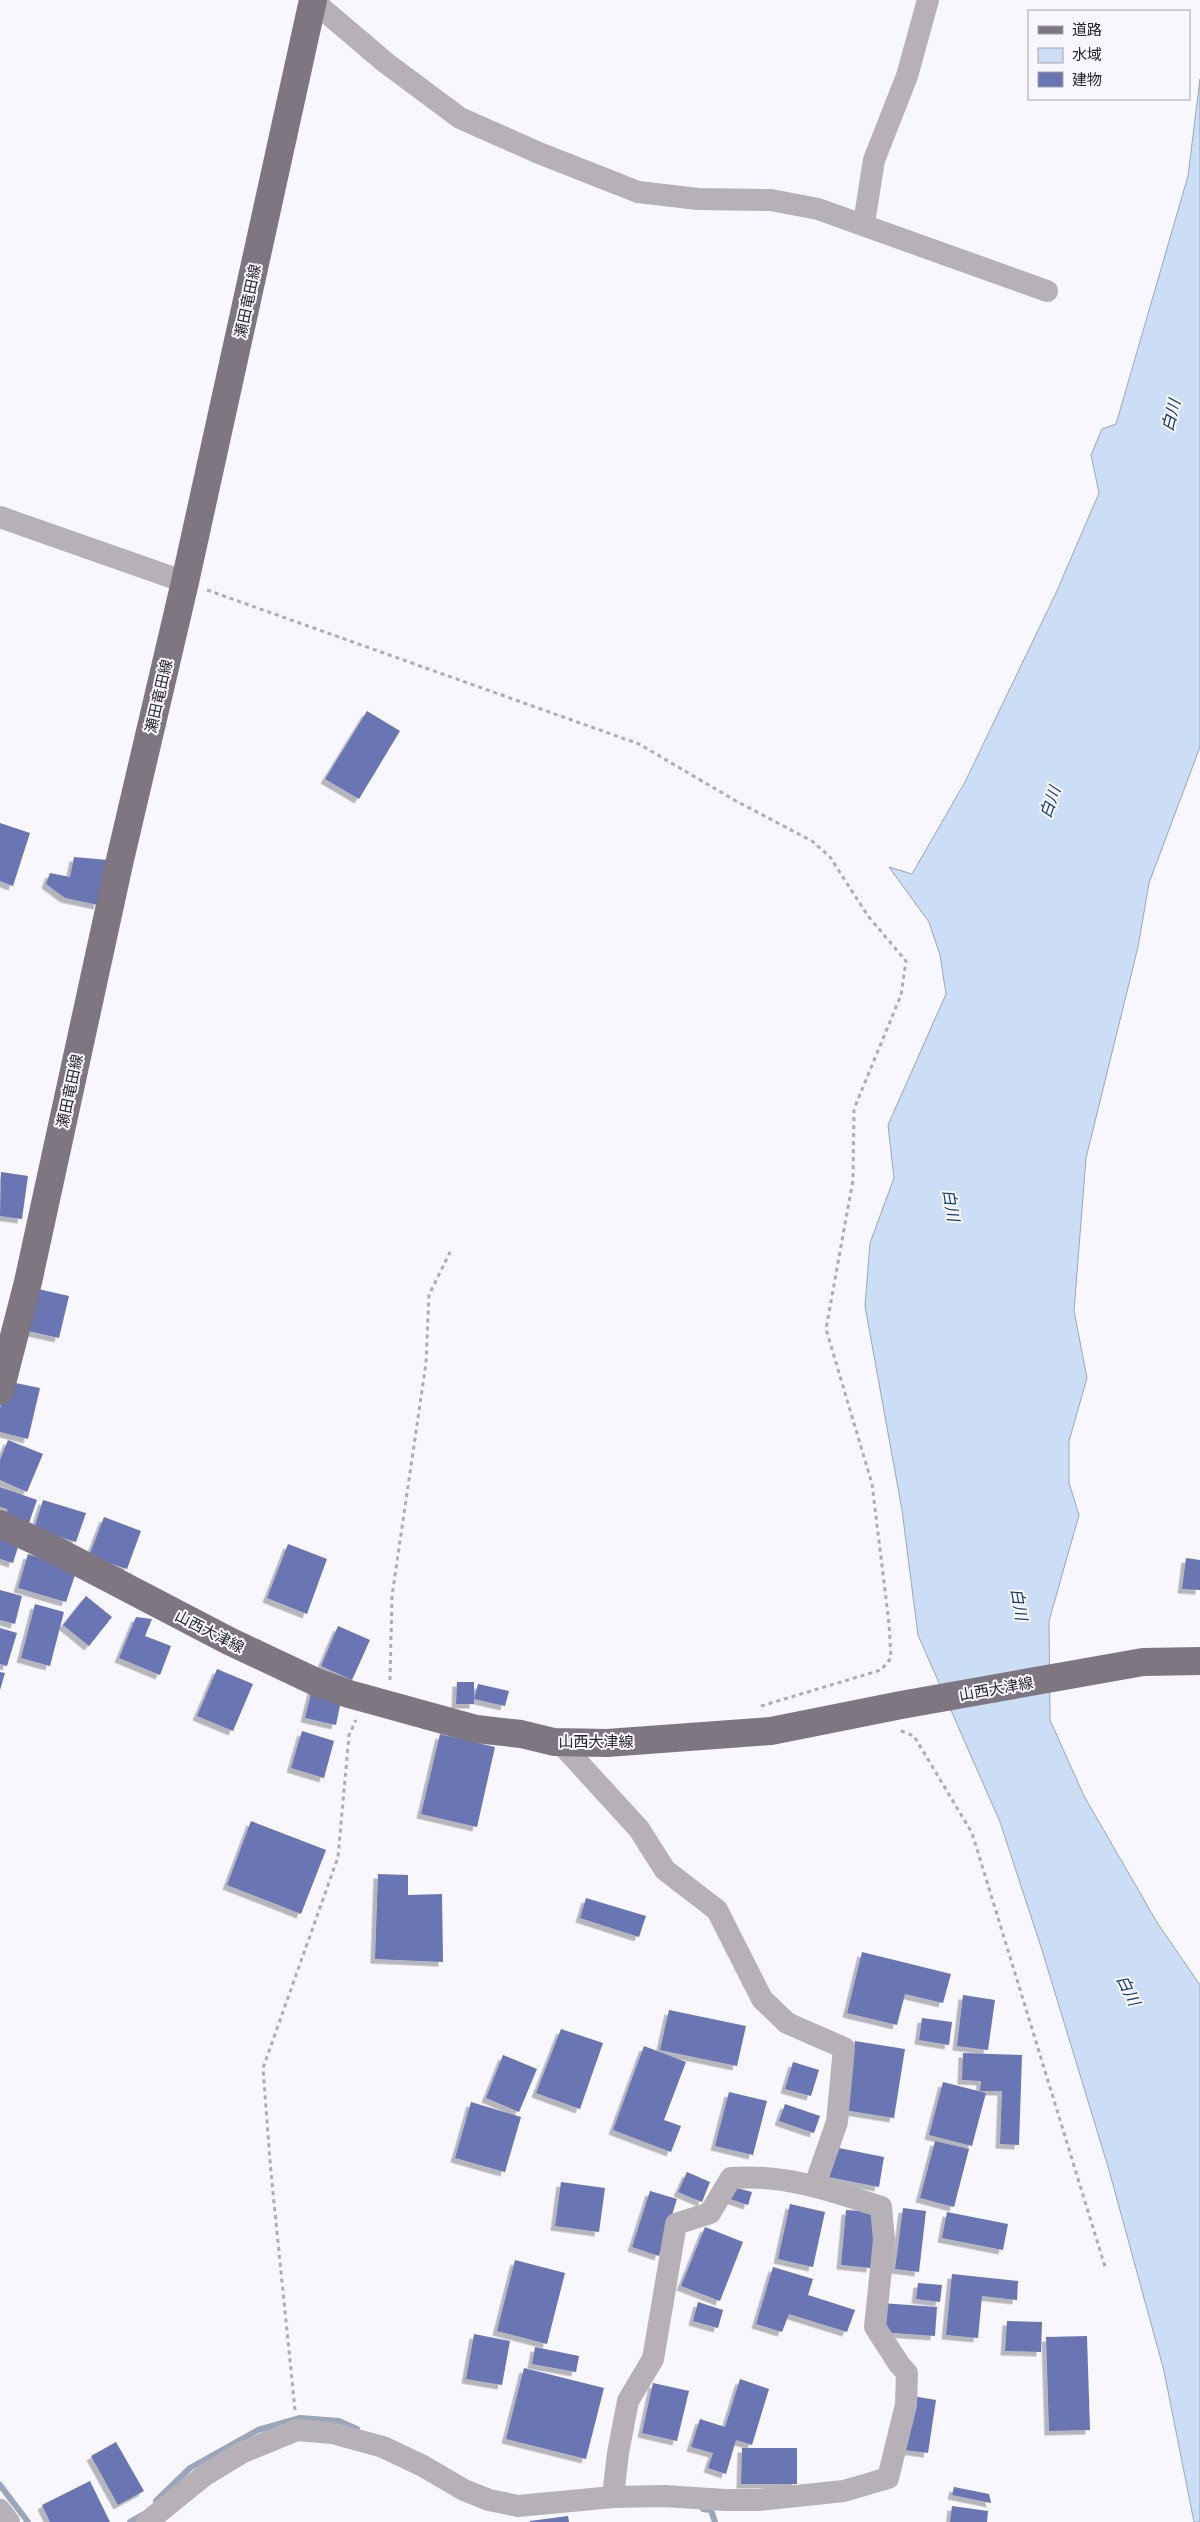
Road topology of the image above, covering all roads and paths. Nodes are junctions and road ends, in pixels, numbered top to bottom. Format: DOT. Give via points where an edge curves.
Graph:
graph roads {
  1 [pos="312,0"];
  2 [pos="928,0"];
  3 [pos="864,223"];
  4 [pos="1047,291"];
  5 [pos="0,517"];
  6 [pos="185,582"];
  7 [pos="450,1252"];
  8 [pos="0,1391"];
  9 [pos="0,1524"];
  10 [pos="1200,1661"];
  11 [pos="377,1702"];
  12 [pos="758,1707"];
  13 [pos="892,1732"];
  14 [pos="554,1742"];
  15 [pos="815,2185"];
  16 [pos="1106,2270"];
  17 [pos="297,2430"];
  18 [pos="613,2497"];
  19 [pos="0,2510"];
  20 [pos="8,2522"];
  21 [pos="148,2522"];
  1 -- 3 [label="street" via="386,63 460,118 539,153 638,192 698,199 771,200 818,209"];
  1 -- 6 [label="main road, 瀬田竜田線"];
  2 -- 3 [label="street" via="907,76 874,160"];
  3 -- 4 [label="street"];
  5 -- 6 [label="street"];
  6 -- 8 [label="main road, 瀬田竜田線" via="117,873 28,1282"];
  6 -- 12 [label="path" via="639,744 812,841 830,857 868,916 906,961 901,995 854,1109 853,1180 826,1329 872,1484 891,1658 881,1670"];
  7 -- 11 [label="path" via="429,1295 426,1363"];
  9 -- 11 [label="main road, 山西大津線" via="228,1642 316,1682"];
  10 -- 14 [label="main road, 山西大津線" via="1144,1662 770,1731 607,1743"];
  11 -- 14 [label="main road, 山西大津線" via="476,1729"];
  11 -- 17 [label="path" via="349,1735 338,1857 263,2068"];
  13 -- 16 [label="path" via="901,1731 914,1736 972,1833"];
  14 -- 15 [label="street" via="564,1747 639,1829 665,1870 717,1910 762,1999 787,2023 844,2048 837,2122"];
  15 -- 18 [label="street" via="757,2176 731,2178 710,2213 676,2224 653,2359 628,2401"];
  15 -- 18 [label="street" via="881,2207 884,2240 875,2327 907,2373 906,2405 888,2478 844,2491 759,2500"];
  17 -- 18 [label="street" via="332,2433 383,2447 489,2500 518,2506"];
  17 -- 21 [label="street" via="243,2452 205,2474"];
  19 -- 20 [label="street"];
}
